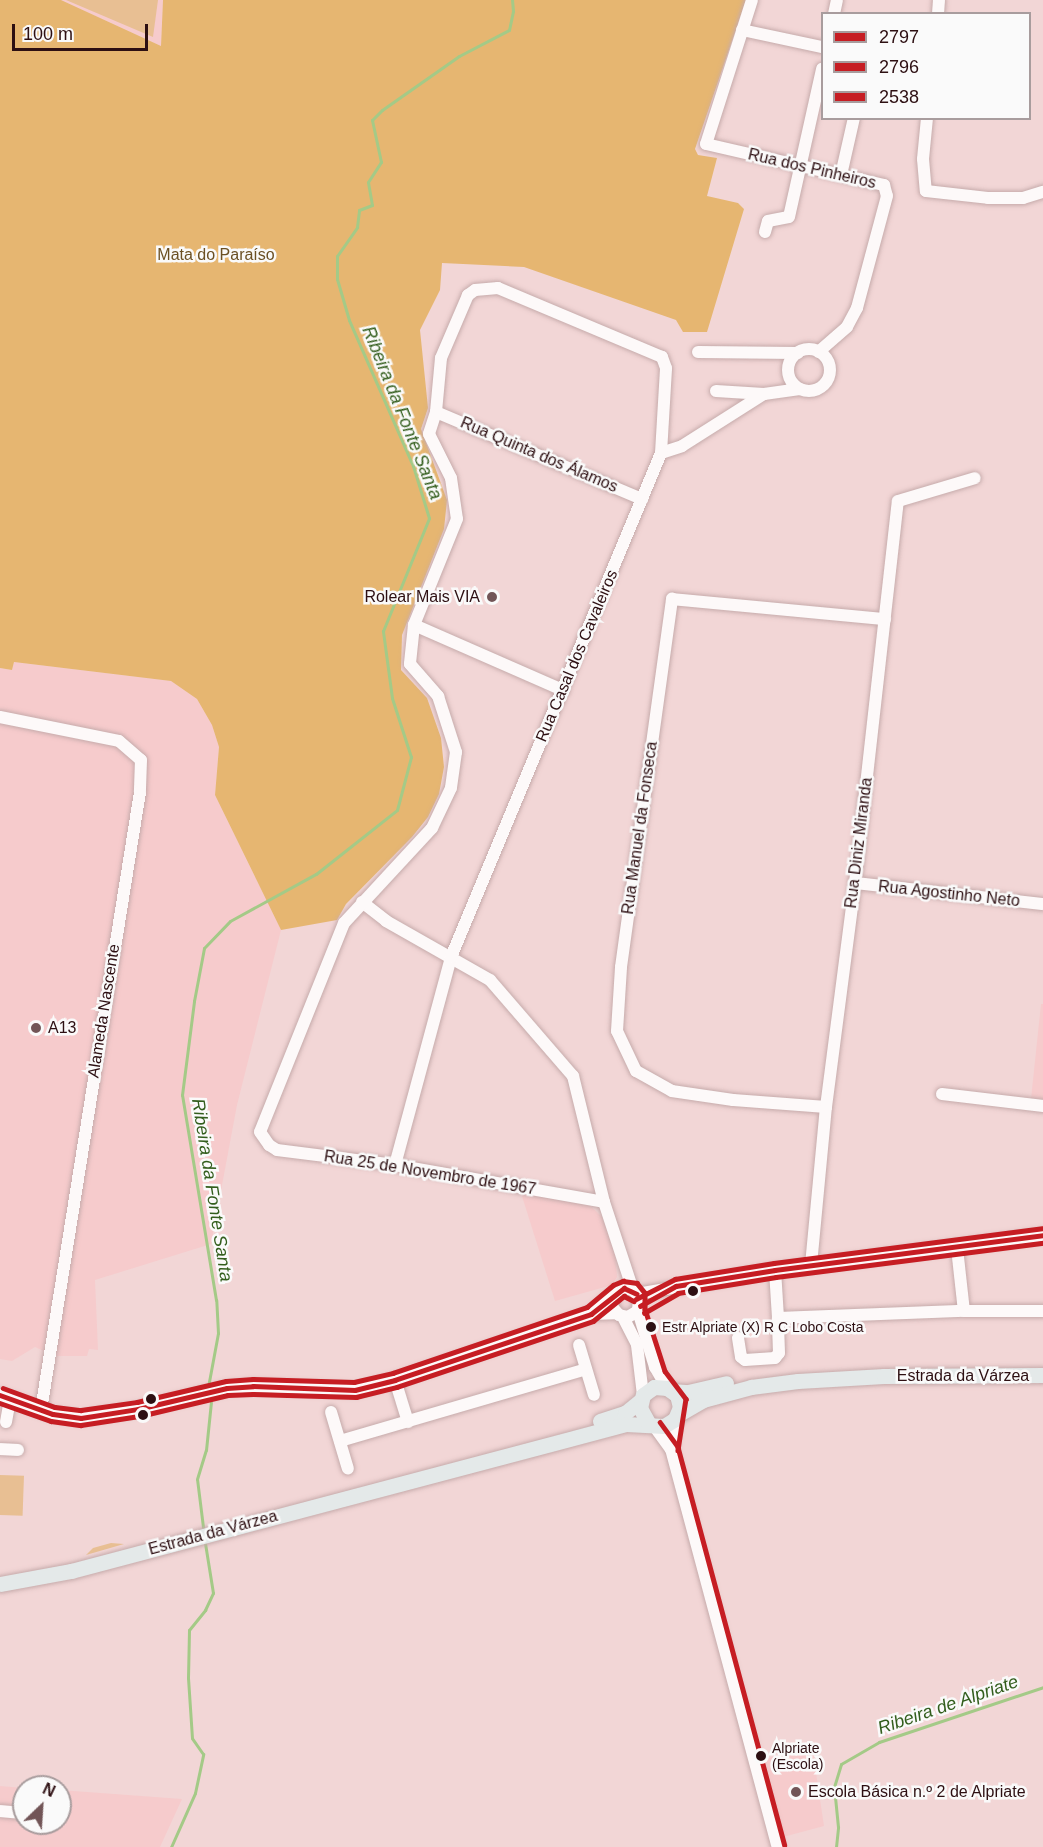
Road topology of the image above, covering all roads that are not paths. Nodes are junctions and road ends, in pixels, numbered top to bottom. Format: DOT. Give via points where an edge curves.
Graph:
graph roads {
  1 [pos="752,0"];
  2 [pos="742,30"];
  3 [pos="821,47"];
  4 [pos="821,74"];
  5 [pos="854,120"];
  6 [pos="927,120"];
  7 [pos="801,166"];
  8 [pos="841,175"];
  9 [pos="1043,192"];
  10 [pos="765,232"];
  11 [pos="698,352"];
  12 [pos="818,352"];
  13 [pos="798,353"];
  14 [pos="800,389"];
  15 [pos="716,391"];
  16 [pos="764,394"];
  17 [pos="436,412"];
  18 [pos="661,453"];
  19 [pos="975,478"];
  20 [pos="642,499"];
  21 [pos="885,619"];
  22 [pos="414,625"];
  23 [pos="563,690"];
  24 [pos="0,717"];
  25 [pos="855,883"];
  26 [pos="362,902"];
  27 [pos="1043,904"];
  28 [pos="451,957"];
  29 [pos="942,1094"];
  30 [pos="1043,1106"];
  31 [pos="826,1107"];
  32 [pos="395,1165"];
  33 [pos="604,1202"];
  34 [pos="1043,1236"];
  35 [pos="957,1248"];
  36 [pos="623,1264"];
  37 [pos="811,1265"];
  38 [pos="775,1270"];
  39 [pos="676,1286"];
  40 [pos="635,1292"];
  41 [pos="615,1293"];
  42 [pos="639,1309"];
  43 [pos="964,1311"];
  44 [pos="1043,1311"];
  45 [pos="591,1314"];
  46 [pos="619,1315"];
  47 [pos="778,1318"];
  48 [pos="738,1338"];
  49 [pos="579,1345"];
  50 [pos="586,1370"];
  51 [pos="1043,1375"];
  52 [pos="884,1376"];
  53 [pos="395,1380"];
  54 [pos="670,1389"];
  55 [pos="594,1395"];
  56 [pos="5,1397"];
  57 [pos="642,1398"];
  58 [pos="41,1410"];
  59 [pos="331,1412"];
  60 [pos="677,1417"];
  61 [pos="6,1422"];
  62 [pos="408,1422"];
  63 [pos="651,1425"];
  64 [pos="340,1441"];
  65 [pos="0,1449"];
  66 [pos="671,1449"];
  67 [pos="18,1450"];
  68 [pos="348,1469"];
  69 [pos="426,1475"];
  70 [pos="0,1584"];
  71 [pos="778,1847"];
  1 -- 2 [label="street, Rua dos Pinheiros"];
  2 -- 3 [label="street"];
  2 -- 7 [label="street, Rua dos Pinheiros" via="706,144"];
  4 -- 7 [label="street"];
  5 -- 8 [label="street"];
  6 -- 9 [label="street" via="923,159 926,191 988,198 1023,198"];
  7 -- 8 [label="street, Rua dos Pinheiros"];
  7 -- 10 [label="street" via="789,217 768,221"];
  8 -- 12 [label="street, Rua dos Pinheiros" via="884,185 887,196 857,308 847,327"];
  11 -- 13 [label="street"];
  12 -- 13 [label="street"];
  12 -- 14 [label="street" via="828,362 829,376 814,390"];
  13 -- 14 [label="street" via="788,369 791,381"];
  14 -- 16 [label="street"];
  15 -- 16 [label="street"];
  16 -- 18 [label="street" via="682,446"];
  17 -- 18 [label="street, Rua Casal dos Cavaleiros" via="441,358 462,308 473,291 501,289 662,357 666,368"];
  17 -- 20 [label="street, Rua Quinta dos Álamos"];
  17 -- 22 [label="street" via="429,434 451,478 457,519"];
  18 -- 20 [label="street, Rua Casal dos Cavaleiros"];
  19 -- 21 [label="street, Rua Diniz Miranda" via="898,501"];
  20 -- 23 [label="street, Rua Casal dos Cavaleiros"];
  21 -- 25 [label="street, Rua Diniz Miranda"];
  21 -- 31 [label="street, Rua Manuel da Fonseca" via="672,599 621,967 617,1031 636,1071 672,1091"];
  22 -- 23 [label="street"];
  22 -- 26 [label="street" via="410,664 438,696 456,752 451,788 432,828"];
  23 -- 28 [label="street, Rua Casal dos Cavaleiros"];
  24 -- 58 [label="street, Alameda Nascente" via="119,741 141,760 140,792"];
  25 -- 27 [label="street, Rua Agostinho Neto"];
  25 -- 31 [label="street, Rua Diniz Miranda"];
  26 -- 28 [label="street" via="386,921"];
  26 -- 32 [label="street, Rua 25 de Novembro de 1967" via="337,937 261,1135 277,1149"];
  28 -- 32 [label="street, Rua Casal dos Cavaleiros"];
  28 -- 33 [label="street" via="490,980 573,1076"];
  29 -- 30 [label="street"];
  31 -- 37 [label="street, Rua Diniz Miranda"];
  32 -- 33 [label="street, Rua 25 de Novembro de 1967"];
  33 -- 36 [label="street"];
  34 -- 35 [label="street"];
  35 -- 37 [label="street"];
  35 -- 43 [label="street"];
  36 -- 40 [label="street"];
  36 -- 41 [label="street"];
  37 -- 38 [label="street"];
  38 -- 39 [label="street"];
  38 -- 47 [label="street"];
  39 -- 40 [label="street"];
  39 -- 42 [label="street"];
  40 -- 41 [label="street" via="624,1288"];
  40 -- 42 [label="street"];
  41 -- 45 [label="street"];
  41 -- 46 [label="street" via="611,1301"];
  42 -- 46 [label="street"];
  42 -- 54 [label="street" via="655,1367"];
  43 -- 44 [label="street"];
  43 -- 47 [label="street"];
  45 -- 46 [label="street"];
  45 -- 53 [label="street"];
  46 -- 57 [label="street" via="629,1324 637,1345"];
  47 -- 48 [label="street" via="779,1353 775,1358 744,1360"];
  49 -- 50 [label="street"];
  50 -- 55 [label="street"];
  50 -- 62 [label="street"];
  51 -- 52 [label="main road, Estrada da Várzea"];
  52 -- 54 [label="main road, Estrada da Várzea" via="842,1372 781,1374 688,1392"];
  52 -- 60 [label="main road, Estrada da Várzea" via="751,1387 703,1400"];
  53 -- 58 [label="street" via="355,1390 227,1388 81,1418"];
  53 -- 62 [label="street"];
  54 -- 57 [label="main road, Estrada da Várzea" via="654,1387"];
  54 -- 60 [label="main road" via="679,1401"];
  56 -- 58 [label="street"];
  56 -- 61 [label="street"];
  57 -- 63 [label="main road" via="641,1415"];
  57 -- 69 [label="main road, Estrada da Várzea" via="625,1413"];
  59 -- 64 [label="street"];
  60 -- 63 [label="main road, Estrada da Várzea" via="664,1426"];
  60 -- 66 [label="street"];
  62 -- 64 [label="street"];
  63 -- 66 [label="street"];
  63 -- 69 [label="main road, Estrada da Várzea" via="626,1424"];
  64 -- 68 [label="street"];
  65 -- 67 [label="street"];
  66 -- 71 [label="street"];
  69 -- 70 [label="main road, Estrada da Várzea" via="71,1571"];
}
